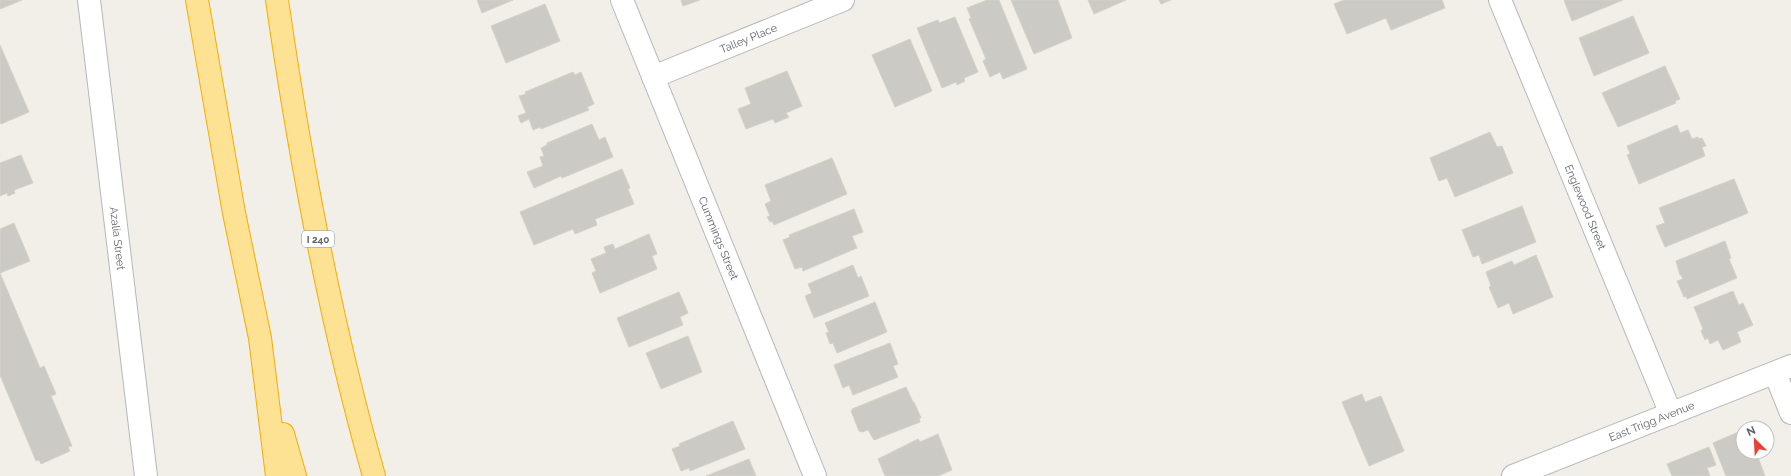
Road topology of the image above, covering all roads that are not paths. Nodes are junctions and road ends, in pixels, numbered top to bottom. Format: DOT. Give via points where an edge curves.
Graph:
graph roads {
  1 [pos="89,0"];
  2 [pos="197,0"];
  3 [pos="277,0"];
  4 [pos="622,0"];
  5 [pos="843,0"];
  6 [pos="1500,0"];
  7 [pos="653,77"];
  8 [pos="264,362"];
  9 [pos="1783,370"];
  10 [pos="1791,413"];
  11 [pos="1671,414"];
  12 [pos="146,476"];
  13 [pos="277,476"];
  14 [pos="295,476"];
  15 [pos="374,476"];
  16 [pos="815,476"];
  17 [pos="1513,476"];
  1 -- 12 [label="street, Azalia Street"];
  2 -- 8 [label="highway" via="234,213"];
  3 -- 15 [label="highway, I 240" via="321,255"];
  4 -- 7 [label="street, Cummings Street"];
  5 -- 7 [label="street, Talley Place"];
  6 -- 11 [label="street, Englewood Street"];
  7 -- 16 [label="street, Cummings Street"];
  8 -- 13 [label="highway"];
  8 -- 14 [label="highway"];
  9 -- 10 [label="street"];
  9 -- 11 [label="street, East Trigg Avenue"];
  11 -- 17 [label="street, East Trigg Avenue"];
}
